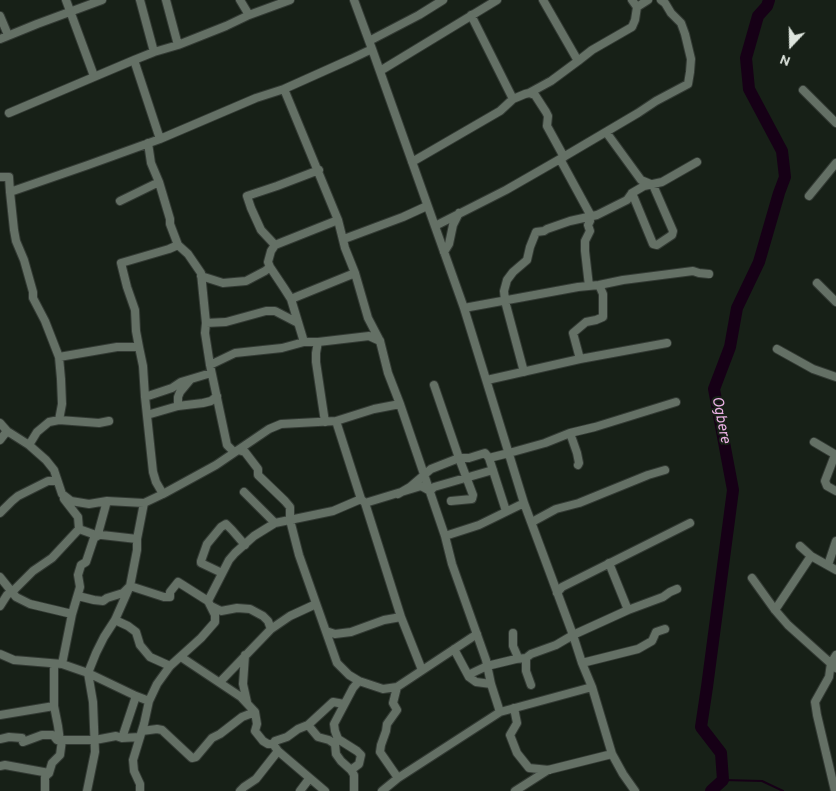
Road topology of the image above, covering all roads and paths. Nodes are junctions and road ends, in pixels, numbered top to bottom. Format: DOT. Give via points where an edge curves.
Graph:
graph roads {
  1 [pos="66,0"];
  2 [pos="102,0"];
  3 [pos="142,0"];
  4 [pos="166,0"];
  5 [pos="240,0"];
  6 [pos="290,0"];
  7 [pos="354,0"];
  8 [pos="443,0"];
  9 [pos="497,0"];
  10 [pos="543,0"];
  11 [pos="632,0"];
  12 [pos="648,0"];
  13 [pos="661,0"];
  14 [pos="637,8"];
  15 [pos="70,11"];
  16 [pos="249,15"];
  17 [pos="471,15"];
  18 [pos="0,16"];
  19 [pos="8,35"];
  20 [pos="0,39"];
  21 [pos="178,45"];
  22 [pos="371,45"];
  23 [pos="154,52"];
  24 [pos="134,60"];
  25 [pos="578,61"];
  26 [pos="380,71"];
  27 [pos="94,76"];
  28 [pos="284,88"];
  29 [pos="803,90"];
  30 [pos="529,93"];
  31 [pos="513,99"];
  32 [pos="9,113"];
  33 [pos="836,123"];
  34 [pos="606,132"];
  35 [pos="160,139"];
  36 [pos="148,143"];
  37 [pos="562,158"];
  38 [pos="412,162"];
  39 [pos="697,162"];
  40 [pos="836,163"];
  41 [pos="319,170"];
  42 [pos="0,177"];
  43 [pos="159,182"];
  44 [pos="652,185"];
  45 [pos="10,192"];
  46 [pos="632,193"];
  47 [pos="809,196"];
  48 [pos="120,201"];
  49 [pos="427,206"];
  50 [pos="459,213"];
  51 [pos="590,216"];
  52 [pos="338,220"];
  53 [pos="436,226"];
  54 [pos="344,239"];
  55 [pos="178,245"];
  56 [pos="275,245"];
  57 [pos="444,252"];
  58 [pos="270,267"];
  59 [pos="355,273"];
  60 [pos="709,274"];
  61 [pos="201,276"];
  62 [pos="817,283"];
  63 [pos="599,285"];
  64 [pos="589,286"];
  65 [pos="291,299"];
  66 [pos="835,300"];
  67 [pos="505,301"];
  68 [pos="464,308"];
  69 [pos="206,322"];
  70 [pos="298,323"];
  71 [pos="380,341"];
  72 [pos="304,342"];
  73 [pos="318,342"];
  74 [pos="667,343"];
  75 [pos="138,347"];
  76 [pos="776,349"];
  77 [pos="59,357"];
  78 [pos="580,359"];
  79 [pos="211,369"];
  80 [pos="524,372"];
  81 [pos="836,377"];
  82 [pos="190,379"];
  83 [pos="487,380"];
  84 [pos="434,385"];
  85 [pos="216,396"];
  86 [pos="145,397"];
  87 [pos="676,402"];
  88 [pos="400,404"];
  89 [pos="178,406"];
  90 [pos="147,415"];
  91 [pos="59,420"];
  92 [pos="336,421"];
  93 [pos="109,422"];
  94 [pos="325,422"];
  95 [pos="0,423"];
  96 [pos="7,431"];
  97 [pos="570,433"];
  98 [pos="0,440"];
  99 [pos="814,442"];
  100 [pos="29,445"];
  101 [pos="234,452"];
  102 [pos="508,453"];
  103 [pos="836,455"];
  104 [pos="459,458"];
  105 [pos="489,458"];
  106 [pos="578,466"];
  107 [pos="493,470"];
  108 [pos="665,470"];
  109 [pos="424,474"];
  110 [pos="467,479"];
  111 [pos="58,482"];
  112 [pos="430,491"];
  113 [pos="836,491"];
  114 [pos="244,492"];
  115 [pos="62,494"];
  116 [pos="163,494"];
  117 [pos="398,494"];
  118 [pos="107,501"];
  119 [pos="363,501"];
  120 [pos="452,501"];
  121 [pos="144,502"];
  122 [pos="524,503"];
  123 [pos="1,511"];
  124 [pos="506,511"];
  125 [pos="290,520"];
  126 [pos="532,522"];
  127 [pos="275,523"];
  128 [pos="690,523"];
  129 [pos="79,529"];
  130 [pos="99,535"];
  131 [pos="445,536"];
  132 [pos="136,539"];
  133 [pos="836,541"];
  134 [pos="245,545"];
  135 [pos="800,546"];
  136 [pos="811,556"];
  137 [pos="609,563"];
  138 [pos="828,565"];
  139 [pos="836,570"];
  140 [pos="222,573"];
  141 [pos="0,577"];
  142 [pos="752,578"];
  143 [pos="130,586"];
  144 [pos="678,589"];
  145 [pos="12,591"];
  146 [pos="557,593"];
  147 [pos="78,596"];
  148 [pos="209,603"];
  149 [pos="316,604"];
  150 [pos="0,606"];
  151 [pos="628,610"];
  152 [pos="775,610"];
  153 [pos="72,614"];
  154 [pos="402,617"];
  155 [pos="115,620"];
  156 [pos="271,629"];
  157 [pos="665,629"];
  158 [pos="326,631"];
  159 [pos="513,633"];
  160 [pos="477,634"];
  161 [pos="573,635"];
  162 [pos="454,649"];
  163 [pos="0,654"];
  164 [pos="245,655"];
  165 [pos="836,655"];
  166 [pos="181,657"];
  167 [pos="526,658"];
  168 [pos="516,659"];
  169 [pos="582,663"];
  170 [pos="58,664"];
  171 [pos="834,665"];
  172 [pos="170,666"];
  173 [pos="487,666"];
  174 [pos="422,670"];
  175 [pos="88,673"];
  176 [pos="468,675"];
  177 [pos="359,681"];
  178 [pos="220,682"];
  179 [pos="491,684"];
  180 [pos="531,685"];
  181 [pos="397,687"];
  182 [pos="592,687"];
  183 [pos="136,696"];
  184 [pos="149,701"];
  185 [pos="248,704"];
  186 [pos="344,704"];
  187 [pos="54,706"];
  188 [pos="514,708"];
  189 [pos="255,712"];
  190 [pos="500,712"];
  191 [pos="0,715"];
  192 [pos="308,725"];
  193 [pos="58,726"];
  194 [pos="141,734"];
  195 [pos="53,735"];
  196 [pos="0,738"];
  197 [pos="122,738"];
  198 [pos="95,740"];
  199 [pos="61,741"];
  200 [pos="276,747"];
  201 [pos="612,754"];
  202 [pos="0,766"];
  203 [pos="351,770"];
  204 [pos="549,770"];
  205 [pos="50,773"];
  206 [pos="398,778"];
  207 [pos="309,779"];
  208 [pos="244,790"];
  209 [pos="521,790"];
  210 [pos="45,791"];
  211 [pos="87,791"];
  212 [pos="140,791"];
  213 [pos="300,791"];
  214 [pos="325,791"];
  215 [pos="354,791"];
  216 [pos="382,791"];
  217 [pos="635,791"];
  218 [pos="836,791"];
  1 -- 15 [label="street"];
  2 -- 15 [label="street"];
  3 -- 23 [label="street"];
  4 -- 21 [label="street"];
  5 -- 16 [label="street"];
  6 -- 16 [label="street"];
  7 -- 22 [label="street"];
  8 -- 22 [label="street"];
  9 -- 17 [label="street"];
  10 -- 25 [label="street"];
  11 -- 14 [label="street"];
  12 -- 14 [label="street"];
  13 -- 34 [label="street" via="681,23 685,34 691,59 688,84"];
  14 -- 25 [label="street" via="632,26"];
  15 -- 19 [label="street"];
  15 -- 27 [label="street"];
  16 -- 21 [label="street"];
  17 -- 26 [label="street"];
  17 -- 31 [label="street"];
  18 -- 19 [label="street"];
  19 -- 20 [label="street"];
  21 -- 23 [label="street"];
  22 -- 26 [label="street"];
  22 -- 28 [label="street"];
  23 -- 24 [label="street"];
  24 -- 27 [label="street"];
  24 -- 35 [label="street"];
  25 -- 30 [label="street"];
  26 -- 38 [label="street"];
  27 -- 32 [label="street"];
  28 -- 35 [label="street"];
  28 -- 41 [label="street"];
  29 -- 33 [label="street"];
  30 -- 31 [label="street"];
  30 -- 37 [label="street" via="535,95 546,112 547,126"];
  31 -- 38 [label="street" via="500,111"];
  34 -- 37 [label="street"];
  34 -- 44 [label="street" via="641,180"];
  35 -- 36 [label="street"];
  36 -- 43 [label="street" via="151,163"];
  36 -- 45 [label="street"];
  37 -- 50 [label="street"];
  37 -- 51 [label="street"];
  38 -- 49 [label="street"];
  39 -- 44 [label="street"];
  40 -- 47 [label="street"];
  41 -- 52 [label="street"];
  41 -- 56 [label="street" via="246,196 261,230"];
  42 -- 45 [label="street" via="9,177"];
  43 -- 48 [label="street"];
  43 -- 55 [label="street"];
  44 -- 46 [label="street"];
  44 -- 46 [label="street" via="673,231 657,245 653,244"];
  45 -- 77 [label="street" via="16,241 33,298"];
  46 -- 51 [label="street" via="627,200"];
  49 -- 53 [label="street"];
  49 -- 54 [label="street"];
  50 -- 53 [label="street"];
  50 -- 57 [label="street"];
  51 -- 64 [label="street" via="590,231 585,241"];
  51 -- 67 [label="street" via="536,232 527,260 507,280"];
  52 -- 54 [label="street"];
  52 -- 56 [label="street"];
  53 -- 57 [label="street"];
  54 -- 59 [label="street"];
  55 -- 61 [label="street" via="188,254"];
  55 -- 75 [label="street" via="121,263 135,310"];
  56 -- 58 [label="street" via="268,262"];
  57 -- 68 [label="street"];
  58 -- 61 [label="street" via="246,280 223,283"];
  58 -- 65 [label="street"];
  59 -- 65 [label="street"];
  59 -- 71 [label="street" via="368,318"];
  60 -- 63 [label="street" via="693,271"];
  61 -- 69 [label="street"];
  62 -- 66 [label="street"];
  63 -- 64 [label="street"];
  63 -- 78 [label="street" via="603,294 603,317 586,322 573,334"];
  64 -- 67 [label="street"];
  65 -- 70 [label="street"];
  67 -- 68 [label="street"];
  67 -- 80 [label="street"];
  68 -- 83 [label="street"];
  69 -- 70 [label="street" via="226,322 266,310"];
  69 -- 79 [label="street"];
  70 -- 72 [label="street"];
  71 -- 73 [label="street" via="369,336"];
  71 -- 88 [label="street"];
  72 -- 73 [label="street"];
  72 -- 79 [label="street" via="235,353"];
  73 -- 94 [label="street" via="316,362"];
  74 -- 78 [label="street"];
  75 -- 77 [label="street"];
  75 -- 86 [label="street"];
  76 -- 81 [label="street"];
  77 -- 91 [label="street" via="62,404"];
  78 -- 80 [label="street"];
  79 -- 82 [label="street"];
  79 -- 85 [label="street"];
  80 -- 83 [label="street"];
  82 -- 86 [label="street"];
  82 -- 89 [label="street" via="180,392"];
  83 -- 102 [label="street"];
  84 -- 104 [label="street"];
  85 -- 89 [label="street" via="211,401"];
  85 -- 101 [label="street" via="227,445"];
  86 -- 90 [label="street"];
  87 -- 97 [label="street"];
  88 -- 92 [label="street"];
  88 -- 109 [label="street"];
  89 -- 90 [label="street"];
  90 -- 116 [label="street" via="153,472"];
  91 -- 93 [label="street"];
  91 -- 100 [label="street" via="49,422 37,432"];
  92 -- 94 [label="street"];
  92 -- 119 [label="street"];
  94 -- 101 [label="street" via="281,424"];
  95 -- 96 [label="street"];
  96 -- 98 [label="street"];
  96 -- 100 [label="street"];
  97 -- 102 [label="street"];
  97 -- 106 [label="street" via="578,454"];
  99 -- 103 [label="street"];
  100 -- 111 [label="street" via="54,470"];
  101 -- 116 [label="street"];
  101 -- 125 [label="street" via="245,452 258,469 258,475 286,500 290,507"];
  102 -- 105 [label="street"];
  102 -- 122 [label="street"];
  103 -- 113 [label="street" via="825,481"];
  104 -- 105 [label="street" via="485,453"];
  104 -- 109 [label="street"];
  104 -- 110 [label="street"];
  105 -- 107 [label="street"];
  107 -- 110 [label="street"];
  107 -- 124 [label="street"];
  108 -- 126 [label="street" via="556,509"];
  109 -- 112 [label="street"];
  109 -- 117 [label="street"];
  110 -- 112 [label="street"];
  110 -- 120 [label="street" via="472,499"];
  111 -- 115 [label="street"];
  111 -- 123 [label="street" via="48,481 18,496"];
  112 -- 117 [label="street" via="421,486"];
  112 -- 131 [label="street"];
  114 -- 127 [label="street"];
  115 -- 118 [label="street" via="71,501 89,504"];
  115 -- 129 [label="street" via="78,517"];
  116 -- 121 [label="street"];
  117 -- 119 [label="street"];
  118 -- 121 [label="street"];
  118 -- 130 [label="street"];
  119 -- 125 [label="street"];
  119 -- 154 [label="street"];
  121 -- 132 [label="street"];
  122 -- 124 [label="street"];
  122 -- 126 [label="street"];
  124 -- 131 [label="street"];
  125 -- 127 [label="street"];
  125 -- 149 [label="street"];
  126 -- 146 [label="street"];
  127 -- 134 [label="street"];
  128 -- 137 [label="street"];
  129 -- 130 [label="street"];
  129 -- 145 [label="street" via="52,558"];
  130 -- 132 [label="street"];
  130 -- 147 [label="street" via="94,538 86,562 81,565"];
  131 -- 160 [label="street"];
  132 -- 143 [label="street"];
  133 -- 138 [label="street"];
  134 -- 140 [label="street" via="229,560"];
  134 -- 140 [label="street" via="226,524 207,544 201,563"];
  135 -- 136 [label="street"];
  136 -- 138 [label="street"];
  136 -- 152 [label="street"];
  137 -- 146 [label="street" via="562,587"];
  137 -- 151 [label="street"];
  138 -- 139 [label="street"];
  140 -- 148 [label="street"];
  141 -- 145 [label="street"];
  142 -- 152 [label="street"];
  143 -- 147 [label="street" via="103,601"];
  143 -- 148 [label="street" via="170,597 178,582"];
  143 -- 155 [label="street"];
  144 -- 151 [label="street"];
  145 -- 150 [label="street"];
  145 -- 153 [label="street" via="30,604"];
  146 -- 161 [label="street"];
  147 -- 153 [label="street"];
  148 -- 156 [label="street" via="221,611 250,609 263,616"];
  148 -- 166 [label="street" via="215,622"];
  149 -- 156 [label="street"];
  149 -- 158 [label="street"];
  151 -- 161 [label="street"];
  152 -- 171 [label="street"];
  153 -- 170 [label="street"];
  154 -- 158 [label="street" via="351,632 335,634"];
  154 -- 174 [label="street"];
  155 -- 172 [label="street" via="136,632 140,645 150,657"];
  155 -- 175 [label="street"];
  156 -- 164 [label="street"];
  157 -- 169 [label="street" via="656,632 652,641 638,649"];
  158 -- 177 [label="street" via="337,663"];
  159 -- 168 [label="street"];
  160 -- 162 [label="street"];
  160 -- 173 [label="street"];
  161 -- 167 [label="street"];
  161 -- 169 [label="street"];
  162 -- 174 [label="street"];
  162 -- 176 [label="street"];
  163 -- 170 [label="street" via="14,660"];
  164 -- 178 [label="street"];
  164 -- 185 [label="street" via="243,684"];
  165 -- 171 [label="street"];
  166 -- 172 [label="street"];
  166 -- 178 [label="street"];
  167 -- 168 [label="street"];
  167 -- 180 [label="street"];
  168 -- 173 [label="street"];
  169 -- 182 [label="street"];
  170 -- 175 [label="street"];
  170 -- 187 [label="street" via="54,669"];
  171 -- 218 [label="street" via="815,702"];
  172 -- 184 [label="street"];
  173 -- 176 [label="street"];
  173 -- 179 [label="street"];
  174 -- 181 [label="street"];
  175 -- 183 [label="street"];
  175 -- 198 [label="street"];
  176 -- 179 [label="street" via="476,682"];
  177 -- 181 [label="street" via="383,689"];
  177 -- 186 [label="street"];
  178 -- 185 [label="street"];
  179 -- 190 [label="street"];
  181 -- 206 [label="street" via="393,702 397,710 387,724 380,752"];
  182 -- 188 [label="street"];
  182 -- 201 [label="street"];
  183 -- 184 [label="street"];
  183 -- 197 [label="street"];
  184 -- 194 [label="street"];
  185 -- 189 [label="street"];
  186 -- 192 [label="street" via="333,702"];
  186 -- 203 [label="street" via="334,724 338,739 361,755 359,764"];
  187 -- 191 [label="street"];
  187 -- 193 [label="street"];
  188 -- 190 [label="street"];
  188 -- 204 [label="street" via="517,722 510,735 517,753 529,768"];
  189 -- 194 [label="street" via="212,738 192,758 162,730"];
  189 -- 200 [label="street" via="255,731 263,741"];
  190 -- 206 [label="street"];
  192 -- 200 [label="street" via="276,742"];
  192 -- 203 [label="street" via="318,737 335,744 340,761"];
  193 -- 195 [label="street"];
  193 -- 199 [label="street"];
  194 -- 197 [label="street"];
  194 -- 212 [label="street" via="133,760"];
  195 -- 196 [label="street" via="42,735 24,742 22,738"];
  195 -- 199 [label="street"];
  197 -- 198 [label="street"];
  198 -- 199 [label="street"];
  198 -- 211 [label="street"];
  199 -- 205 [label="street" via="60,755 52,763"];
  200 -- 207 [label="street"];
  200 -- 208 [label="street" via="256,779"];
  201 -- 204 [label="street"];
  201 -- 217 [label="street"];
  202 -- 205 [label="street"];
  203 -- 215 [label="street"];
  204 -- 209 [label="street"];
  205 -- 210 [label="street" via="45,777"];
  206 -- 216 [label="street"];
  207 -- 213 [label="street"];
  207 -- 214 [label="street"];
}
